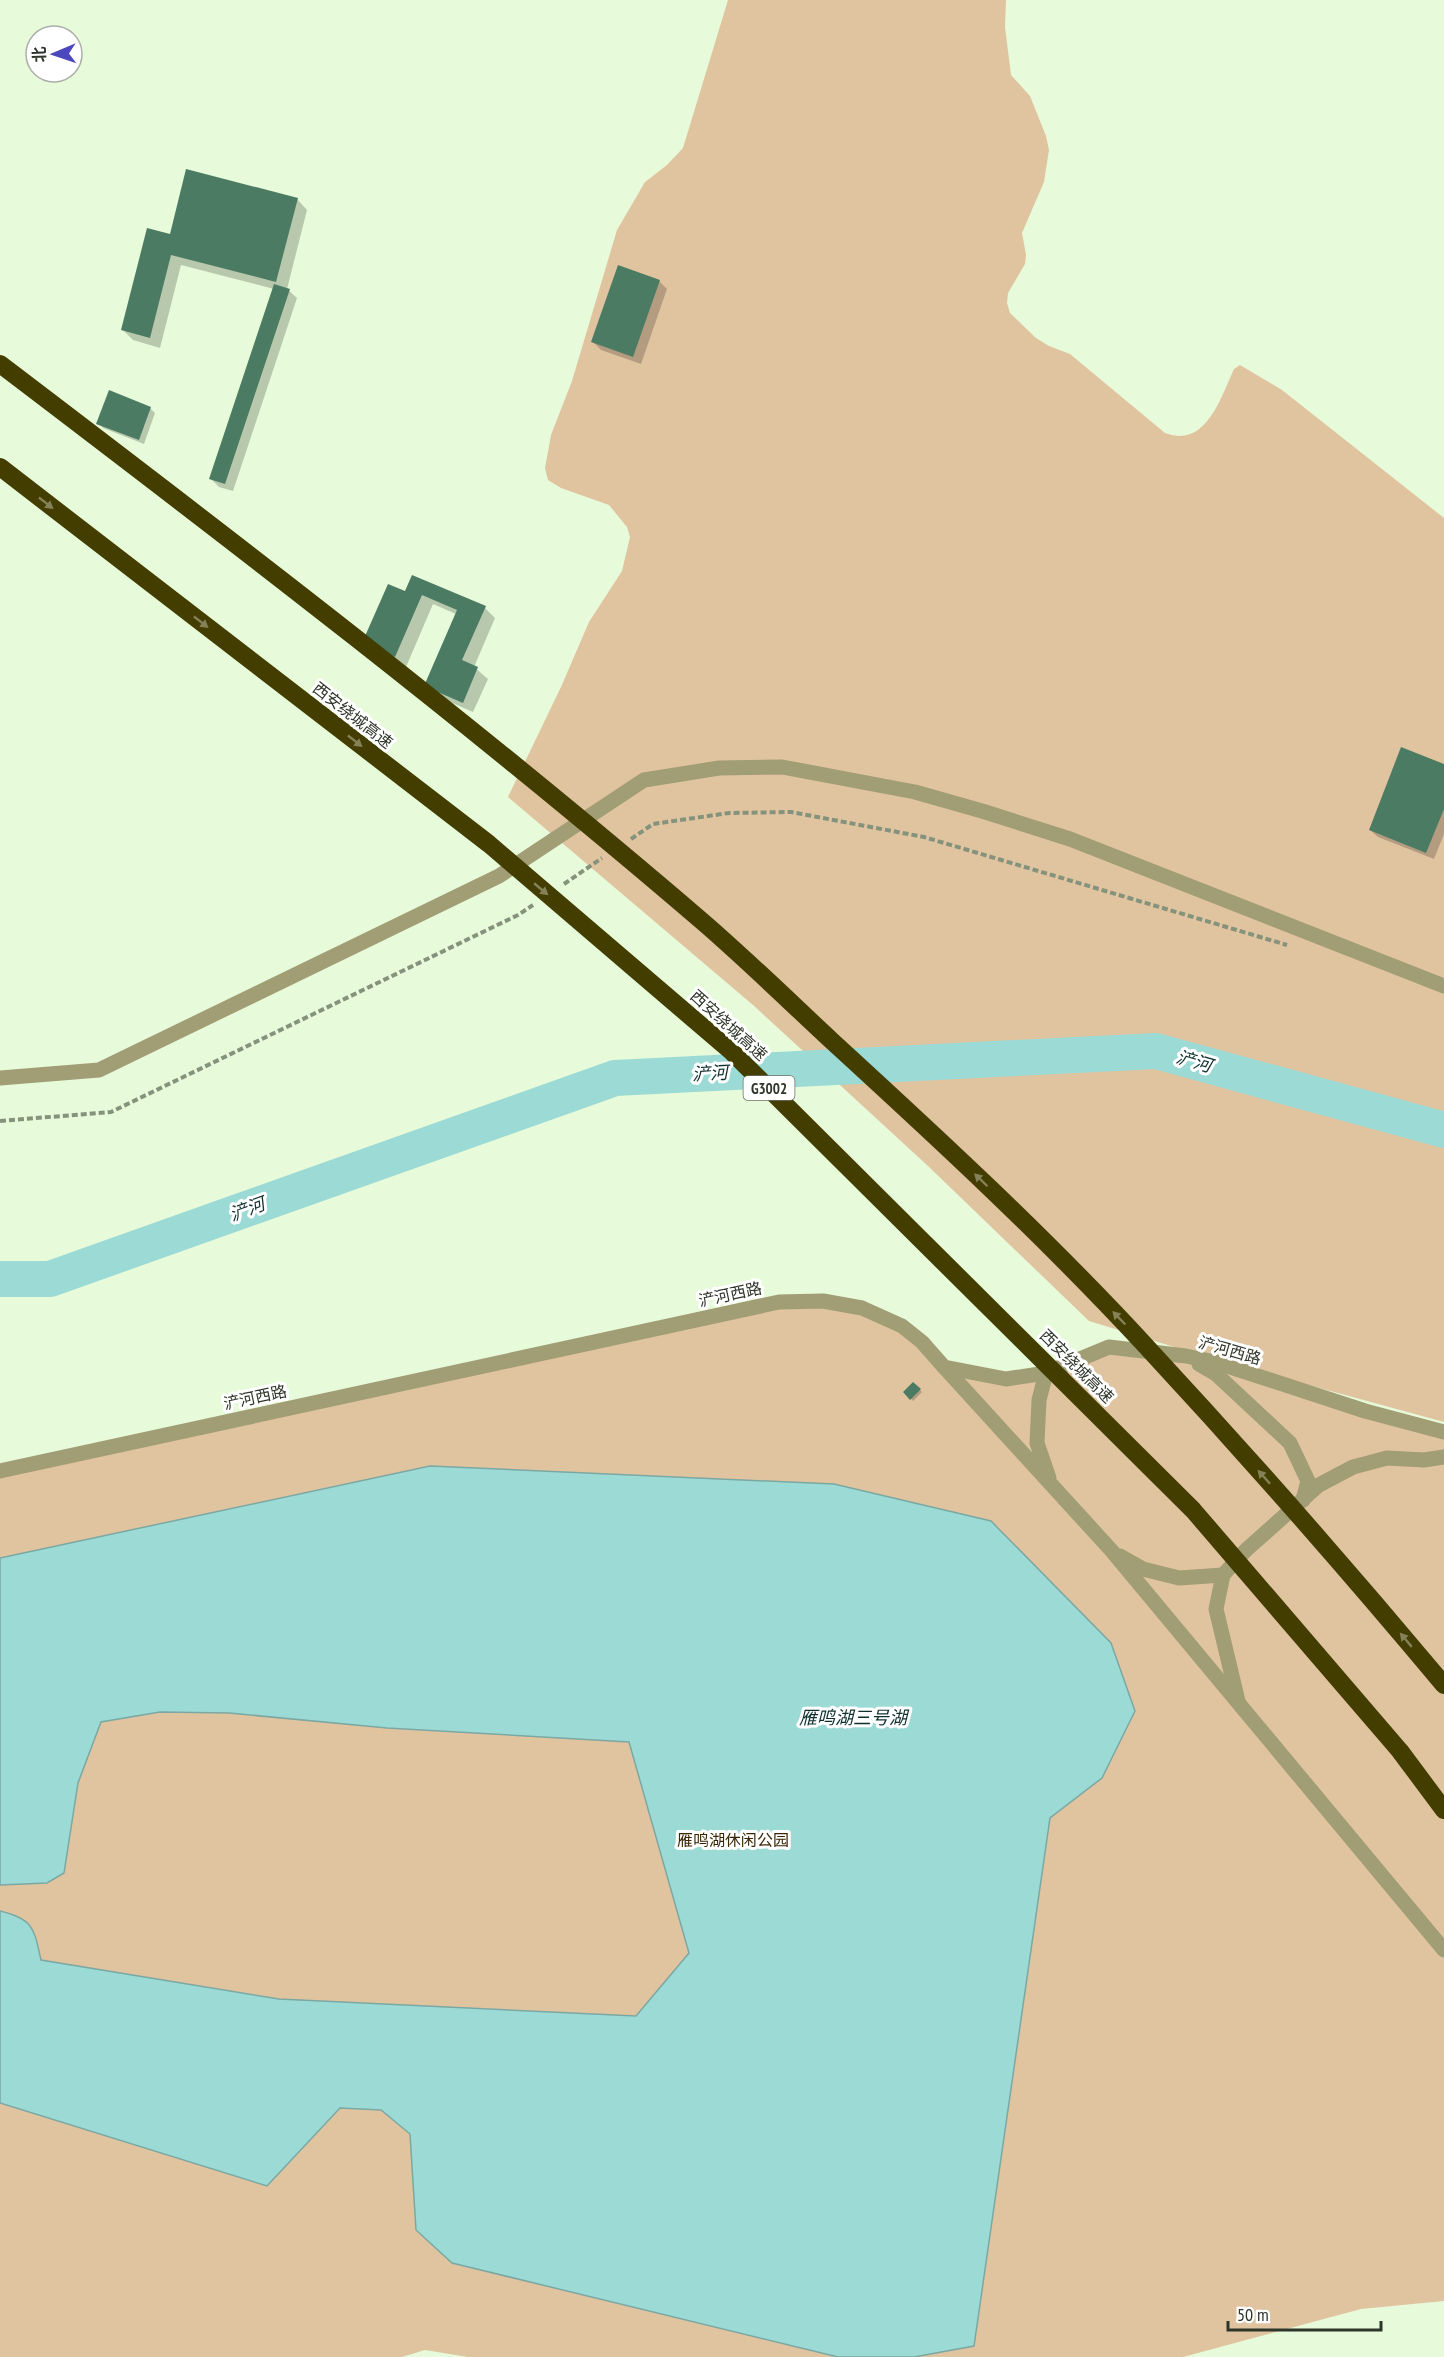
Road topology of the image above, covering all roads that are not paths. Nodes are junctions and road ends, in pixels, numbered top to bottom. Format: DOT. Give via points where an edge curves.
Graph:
graph roads {
  1 [pos="0,364"];
  2 [pos="0,467"];
  3 [pos="1444,986"];
  4 [pos="0,1078"];
  5 [pos="1186,1356"];
  6 [pos="944,1367"];
  7 [pos="1046,1373"];
  8 [pos="1444,1432"];
  9 [pos="1444,1457"];
  10 [pos="0,1471"];
  11 [pos="1052,1485"];
  12 [pos="1303,1500"];
  13 [pos="1111,1550"];
  14 [pos="1223,1575"];
  15 [pos="1444,1685"];
  16 [pos="1239,1704"];
  17 [pos="1444,1810"];
  18 [pos="1444,1950"];
  15 -- 1 [label="highway, one-way, bridge" via="1354,1577 1143,1342 928,1129 723,941 537,783 358,640"];
  2 -- 17 [label="highway, 西安绕城高速 / G3002, one-way, bridge" via="489,844 732,1052 1194,1510 1400,1751"];
  3 -- 4 [label="street" via="1070,839 982,811 915,792 782,767 719,768 644,780 499,876 99,1070"];
  5 -- 7 [label="street, 浐河西路" via="1109,1347"];
  5 -- 8 [label="street, 浐河西路"];
  5 -- 12 [label="street" via="1216,1374 1290,1443 1308,1481"];
  6 -- 7 [label="street, 浐河西路" via="1006,1379"];
  6 -- 10 [label="street, 浐河西路" via="902,1326 862,1308 823,1301 779,1302"];
  6 -- 11 [label="street"];
  7 -- 11 [label="street" via="1039,1400 1037,1443"];
  9 -- 12 [label="street" via="1387,1458 1353,1467 1319,1485"];
  11 -- 13 [label="street"];
  12 -- 14 [label="street"];
  13 -- 14 [label="street" via="1143,1569 1179,1578"];
  13 -- 16 [label="street"];
  14 -- 16 [label="street" via="1216,1609"];
  16 -- 18 [label="street"];
}
